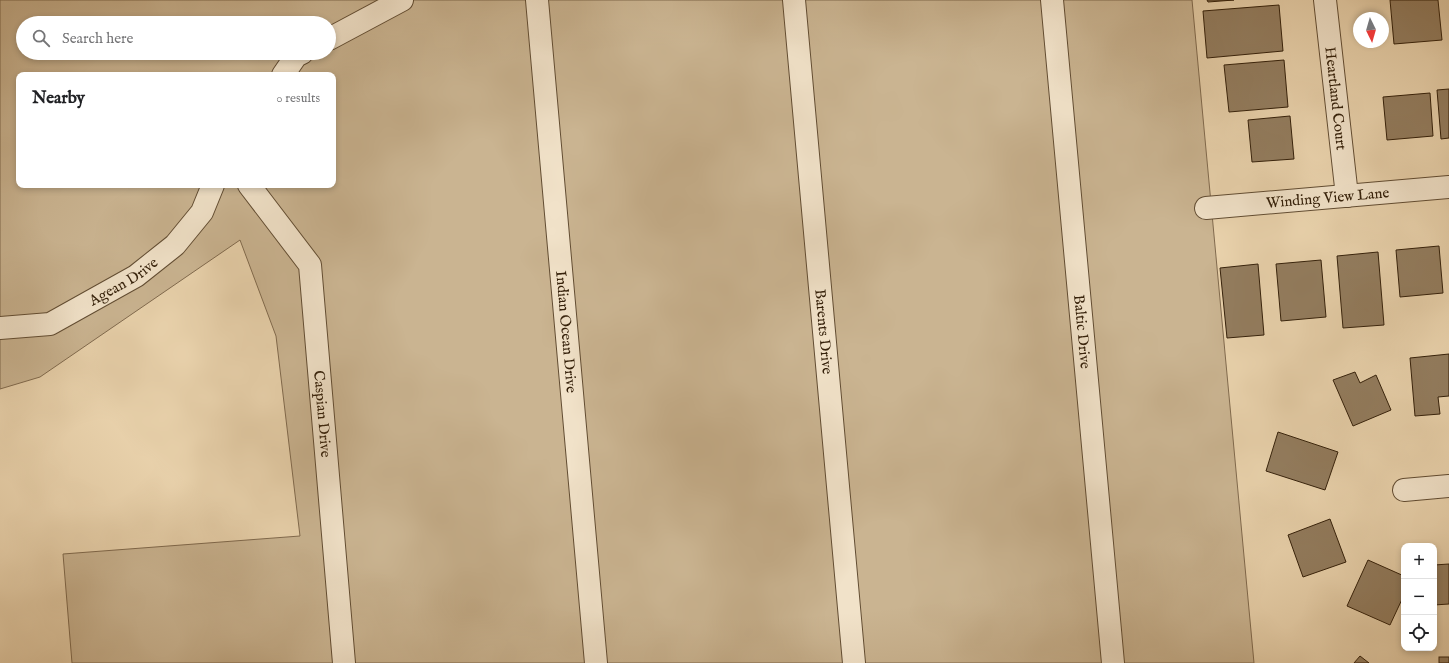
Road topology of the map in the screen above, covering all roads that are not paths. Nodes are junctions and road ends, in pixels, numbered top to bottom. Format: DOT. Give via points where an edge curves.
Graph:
graph roads {
  1 [pos="402,0"];
  2 [pos="537,0"];
  3 [pos="794,0"];
  4 [pos="1052,0"];
  5 [pos="1325,0"];
  6 [pos="336,35"];
  7 [pos="293,60"];
  8 [pos="285,72"];
  9 [pos="1449,187"];
  10 [pos="212,188"];
  11 [pos="251,188"];
  12 [pos="1347,196"];
  13 [pos="1206,208"];
  14 [pos="0,328"];
  15 [pos="1449,486"];
  16 [pos="1404,490"];
  17 [pos="344,663"];
  18 [pos="596,663"];
  19 [pos="854,663"];
  20 [pos="1113,663"];
  1 -- 6 [label="street"];
  2 -- 18 [label="street, Indian Ocean Drive"];
  3 -- 19 [label="street, Barents Drive"];
  4 -- 20 [label="street, Baltic Drive"];
  5 -- 12 [label="street, Heartland Court"];
  7 -- 8 [label="street"];
  9 -- 12 [label="street, Winding View Lane"];
  10 -- 14 [label="street, Agean Drive" via="202,212 175,245 136,276 50,324"];
  11 -- 17 [label="street, Caspian Drive" via="310,265"];
  12 -- 13 [label="street, Winding View Lane"];
  15 -- 16 [label="street"];
}
